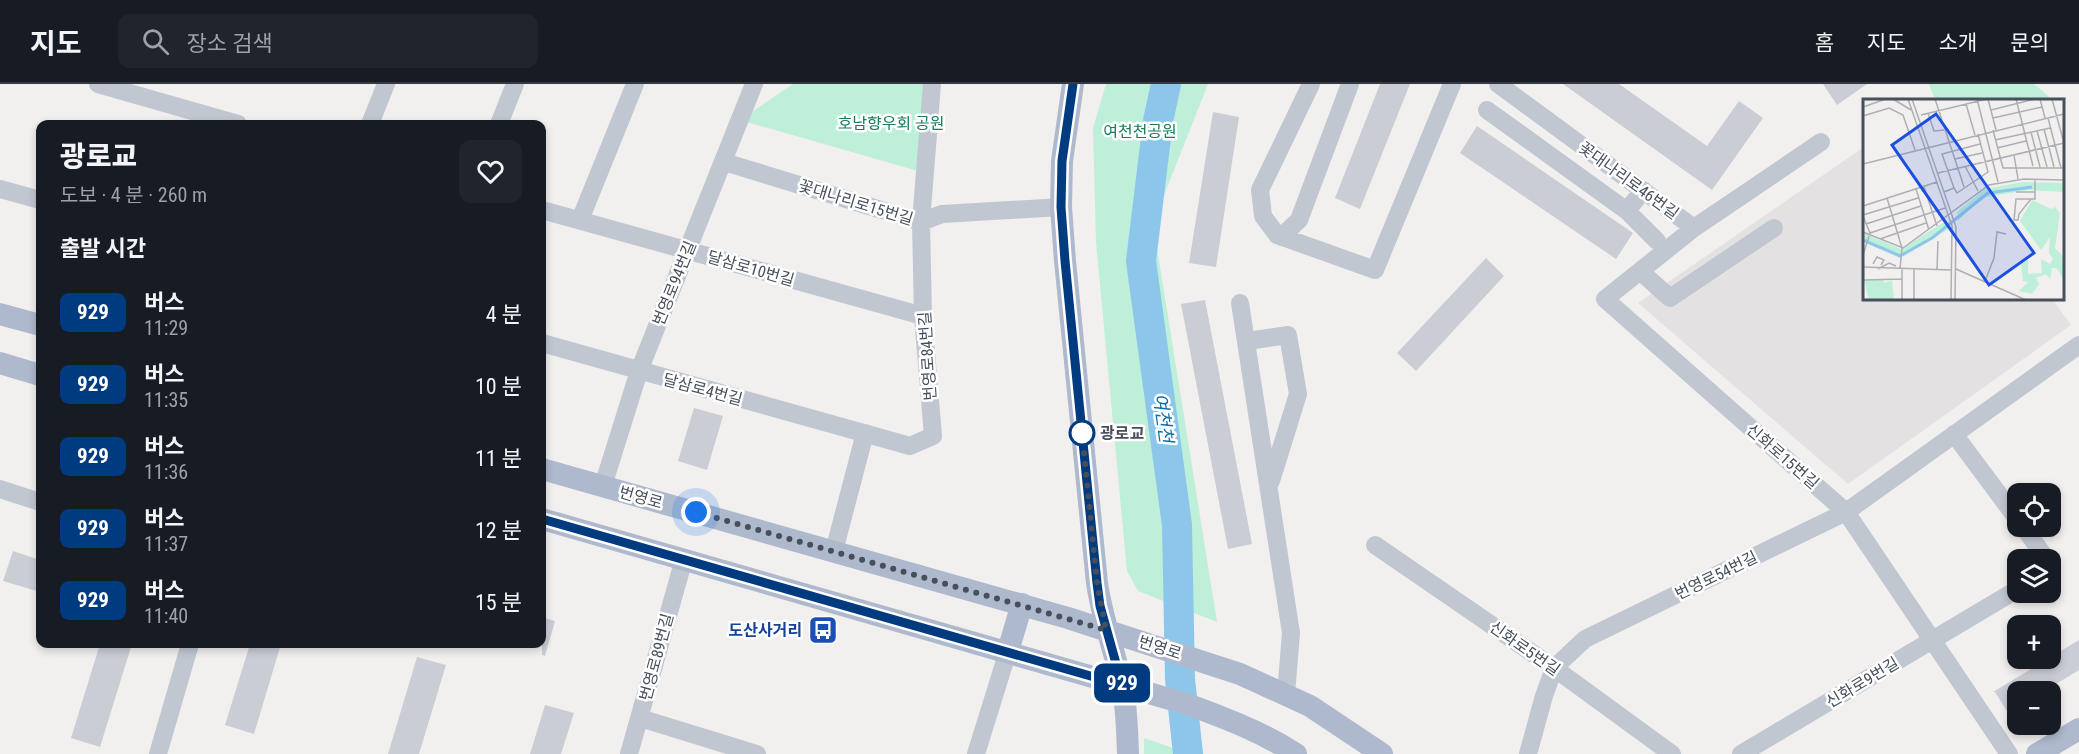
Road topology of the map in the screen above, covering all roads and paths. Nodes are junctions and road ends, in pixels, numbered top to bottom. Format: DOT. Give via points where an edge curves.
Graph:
graph roads {
  1 [pos="98,84"];
  2 [pos="386,84"];
  3 [pos="515,84"];
  4 [pos="635,84"];
  5 [pos="754,84"];
  6 [pos="932,84"];
  7 [pos="1073,84"];
  8 [pos="1311,84"];
  9 [pos="1350,84"];
  10 [pos="1452,84"];
  11 [pos="1498,84"];
  12 [pos="1487,110"];
  13 [pos="212,120"];
  14 [pos="372,120"];
  15 [pos="501,120"];
  16 [pos="1821,142"];
  17 [pos="724,162"];
  18 [pos="0,189"];
  19 [pos="1642,190"];
  20 [pos="36,199"];
  21 [pos="1061,207"];
  22 [pos="546,211"];
  23 [pos="1627,211"];
  24 [pos="580,220"];
  25 [pos="921,222"];
  26 [pos="1694,228"];
  27 [pos="1774,228"];
  28 [pos="1281,237"];
  29 [pos="1657,241"];
  30 [pos="687,250"];
  31 [pos="1640,271"];
  32 [pos="1240,303"];
  33 [pos="0,314"];
  34 [pos="923,316"];
  35 [pos="36,324"];
  36 [pos="1247,341"];
  37 [pos="546,344"];
  38 [pos="2079,345"];
  39 [pos="0,363"];
  40 [pos="639,371"];
  41 [pos="36,374"];
  42 [pos="866,433"];
  43 [pos="1954,434"];
  44 [pos="546,470"];
  45 [pos="603,486"];
  46 [pos="1269,488"];
  47 [pos="0,489"];
  48 [pos="36,501"];
  49 [pos="2007,505"];
  50 [pos="1846,512"];
  51 [pos="546,520"];
  52 [pos="1375,545"];
  53 [pos="834,551"];
  54 [pos="684,559"];
  55 [pos="2007,595"];
  56 [pos="1022,604"];
  57 [pos="1106,630"];
  58 [pos="1933,639"];
  59 [pos="189,648"];
  60 [pos="1008,651"];
  61 [pos="1554,668"];
  62 [pos="1131,687"];
  63 [pos="1286,694"];
  64 [pos="640,718"];
  65 [pos="2079,729"];
  66 [pos="158,754"];
  67 [pos="629,754"];
  68 [pos="757,754"];
  69 [pos="976,754"];
  70 [pos="1128,754"];
  71 [pos="1296,754"];
  72 [pos="1382,754"];
  73 [pos="1528,754"];
  74 [pos="1672,754"];
  75 [pos="1741,754"];
  76 [pos="2009,754"];
  77 [pos="2037,754"];
  1 -- 13 [label="street"];
  2 -- 14 [label="street"];
  3 -- 15 [label="street"];
  4 -- 24 [label="street"];
  5 -- 17 [label="street, 번영로94번길"];
  6 -- 25 [label="street, 번영로84번길"];
  7 -- 21 [label="main road" via="1062,161"];
  8 -- 28 [label="street" via="1260,190 1263,216"];
  9 -- 28 [label="street" via="1299,220"];
  10 -- 28 [label="street" via="1375,270"];
  11 -- 19 [label="street, 꽃대나리로46번길"];
  12 -- 23 [label="street"];
  16 -- 26 [label="street, 꽃대나리로46번길"];
  17 -- 25 [label="street, 꽃대나리로15번길"];
  17 -- 30 [label="street, 번영로94번길"];
  18 -- 20 [label="street"];
  19 -- 23 [label="street"];
  19 -- 26 [label="street, 꽃대나리로46번길"];
  21 -- 25 [label="street, 꽃대나리로15번길" via="942,214"];
  21 -- 57 [label="main road" via="1097,583"];
  22 -- 24 [label="street, 달삼로10번길"];
  23 -- 29 [label="street"];
  24 -- 30 [label="street, 달삼로10번길"];
  25 -- 34 [label="street, 번영로84번길"];
  26 -- 31 [label="street"];
  27 -- 31 [label="street" via="1670,298"];
  30 -- 34 [label="street, 달삼로10번길"];
  30 -- 40 [label="street, 번영로94번길"];
  31 -- 50 [label="street, 신화로15번길" via="1605,299"];
  32 -- 36 [label="street"];
  33 -- 35 [label="main road"];
  34 -- 42 [label="street, 번영로84번길" via="933,436 910,446"];
  36 -- 46 [label="street"];
  36 -- 46 [label="street" via="1288,335 1298,393"];
  37 -- 40 [label="street, 달삼로4번길"];
  38 -- 43 [label="street, 번영로54번길"];
  39 -- 41 [label="main road"];
  40 -- 42 [label="street, 달삼로4번길"];
  40 -- 45 [label="street, 번영로94번길"];
  42 -- 53 [label="street"];
  43 -- 49 [label="street"];
  43 -- 50 [label="street, 번영로54번길"];
  44 -- 45 [label="main road, 번영로"];
  45 -- 53 [label="main road, 번영로"];
  46 -- 63 [label="street" via="1291,633"];
  47 -- 48 [label="street"];
  50 -- 58 [label="street, 신화로15번길"];
  50 -- 61 [label="street, 번영로54번길" via="1585,639"];
  51 -- 54 [label="main road"];
  52 -- 61 [label="street, 신화로5번길"];
  53 -- 56 [label="main road, 번영로"];
  54 -- 60 [label="main road"];
  54 -- 64 [label="street, 번영로89번길"];
  55 -- 58 [label="street"];
  56 -- 57 [label="main road, 번영로"];
  56 -- 60 [label="main road"];
  57 -- 62 [label="main road"];
  57 -- 63 [label="main road, 번영로" via="1240,674"];
  58 -- 75 [label="street, 신화로9번길"];
  58 -- 76 [label="street, 신화로15번길"];
  59 -- 66 [label="street"];
  60 -- 62 [label="main road"];
  60 -- 69 [label="street"];
  61 -- 73 [label="street, 번영로54번길"];
  61 -- 74 [label="street, 신화로5번길"];
  62 -- 70 [label="main road"];
  62 -- 71 [label="main road" via="1231,720"];
  63 -- 72 [label="main road, 번영로"];
  64 -- 67 [label="street, 번영로89번길"];
  64 -- 68 [label="street"];
  65 -- 77 [label="main road"];
}
